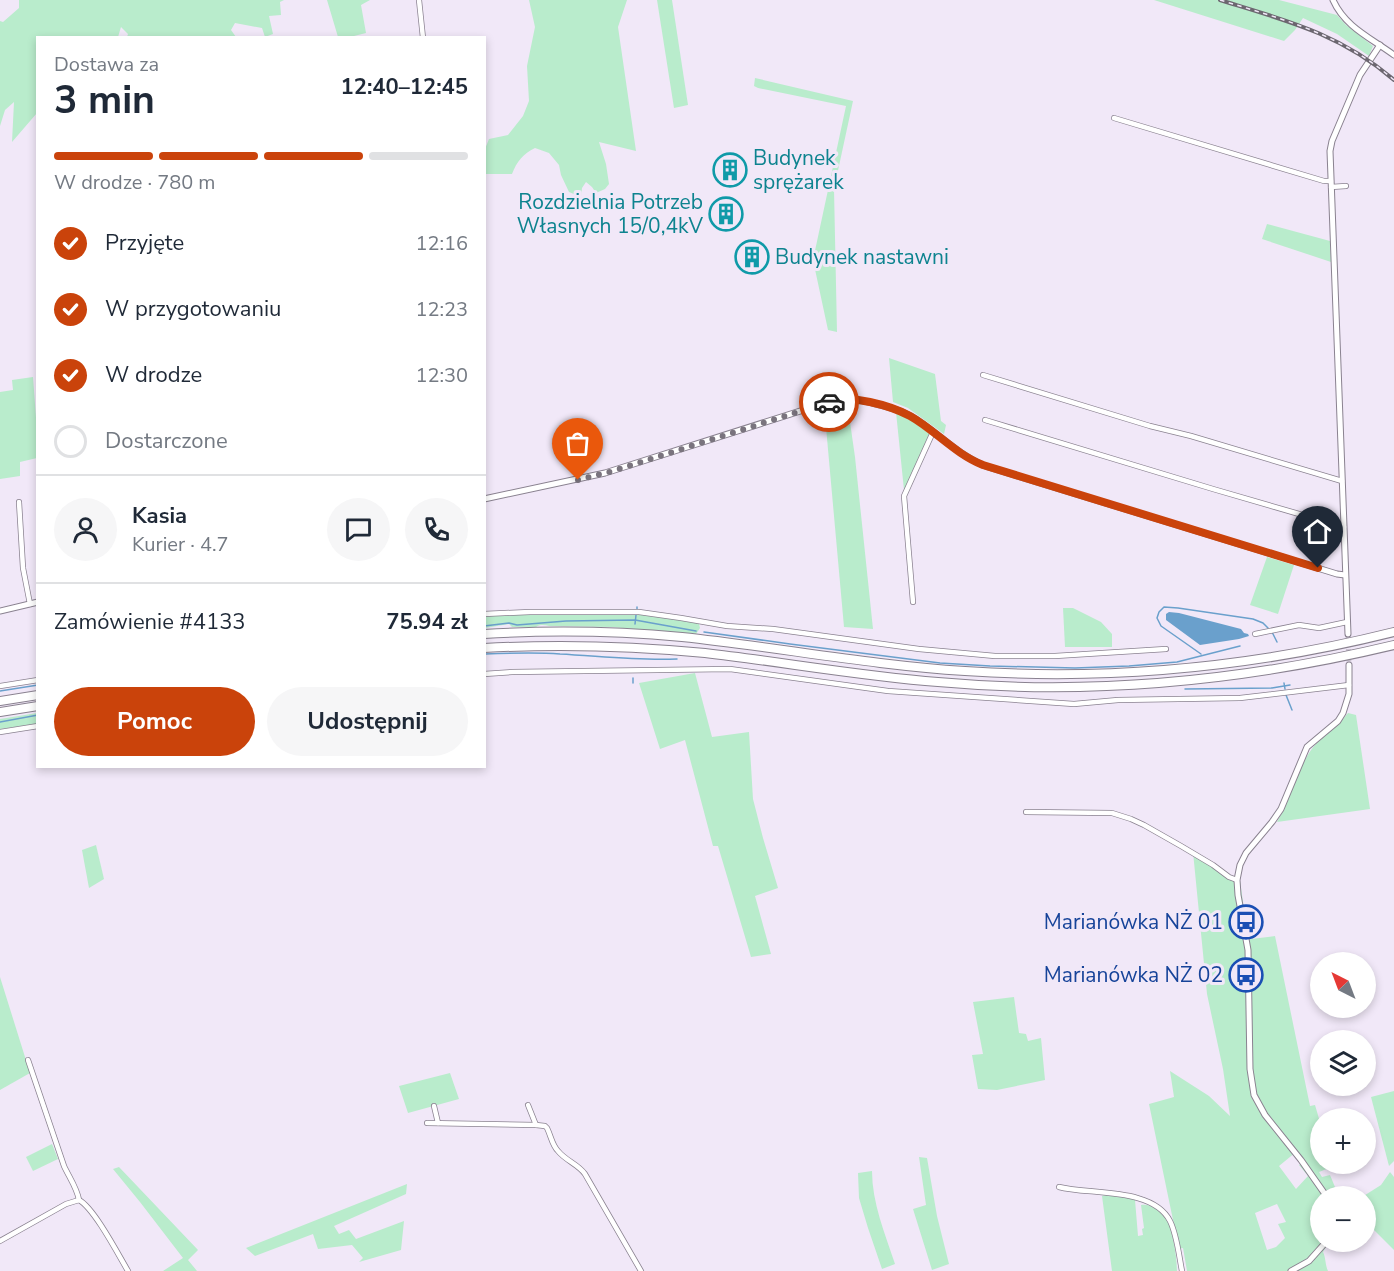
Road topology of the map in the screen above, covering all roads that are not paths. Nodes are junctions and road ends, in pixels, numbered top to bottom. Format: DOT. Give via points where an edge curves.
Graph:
graph roads {
  1 [pos="419,0"];
  2 [pos="1333,0"];
  3 [pos="423,36"];
  4 [pos="1380,45"];
  5 [pos="1394,55"];
  6 [pos="1114,118"];
  7 [pos="1331,184"];
  8 [pos="1346,186"];
  9 [pos="982,375"];
  10 [pos="986,420"];
  11 [pos="933,432"];
  12 [pos="1342,481"];
  13 [pos="486,499"];
  14 [pos="19,502"];
  15 [pos="1344,527"];
  16 [pos="1345,575"];
  17 [pos="36,602"];
  18 [pos="913,602"];
  19 [pos="30,604"];
  20 [pos="0,611"];
  21 [pos="486,614"];
  22 [pos="1347,622"];
  23 [pos="1394,632"];
  24 [pos="486,634"];
  25 [pos="1255,634"];
  26 [pos="1348,634"];
  27 [pos="1394,645"];
  28 [pos="486,648"];
  29 [pos="1166,649"];
  30 [pos="1349,665"];
  31 [pos="486,674"];
  32 [pos="36,680"];
  33 [pos="1349,685"];
  34 [pos="0,686"];
  35 [pos="36,694"];
  36 [pos="0,700"];
  37 [pos="36,706"];
  38 [pos="0,712"];
  39 [pos="36,726"];
  40 [pos="0,732"];
  41 [pos="1026,812"];
  42 [pos="1237,880"];
  43 [pos="28,1060"];
  44 [pos="528,1105"];
  45 [pos="434,1106"];
  46 [pos="427,1123"];
  47 [pos="438,1123"];
  48 [pos="536,1125"];
  49 [pos="1319,1186"];
  50 [pos="1059,1187"];
  51 [pos="79,1200"];
  52 [pos="0,1241"];
  53 [pos="1317,1252"];
  54 [pos="128,1271"];
  55 [pos="641,1271"];
  56 [pos="1182,1271"];
  57 [pos="1291,1271"];
  1 -- 3 [label="street"];
  2 -- 4 [label="street" via="1350,25"];
  4 -- 5 [label="street"];
  4 -- 7 [label="street" via="1360,75 1332,141"];
  6 -- 7 [label="street"];
  7 -- 8 [label="street"];
  7 -- 12 [label="street"];
  9 -- 12 [label="street"];
  10 -- 15 [label="street"];
  11 -- 13 [label="street" via="895,409 841,399 596,476"];
  11 -- 16 [label="street" via="983,465"];
  11 -- 18 [label="street" via="904,496"];
  12 -- 15 [label="street"];
  14 -- 19 [label="street" via="23,568"];
  15 -- 16 [label="street"];
  16 -- 22 [label="street"];
  17 -- 19 [label="street"];
  19 -- 20 [label="street"];
  21 -- 29 [label="street" via="639,612 727,626 1009,657"];
  22 -- 25 [label="street" via="1318,628 1299,625"];
  22 -- 26 [label="street"];
  23 -- 24 [label="highway" via="1219,665 1077,675 935,669 656,635"];
  27 -- 28 [label="highway" via="1211,679 1071,687 938,682 658,649"];
  30 -- 33 [label="street"];
  31 -- 33 [label="street" via="730,669 888,691 1074,704 1240,698"];
  32 -- 34 [label="street"];
  33 -- 42 [label="street" via="1342,715 1307,747 1281,809 1247,850"];
  35 -- 36 [label="highway"];
  37 -- 38 [label="highway"];
  39 -- 40 [label="street"];
  41 -- 42 [label="street" via="1112,813 1144,825"];
  42 -- 49 [label="street" via="1248,950 1253,1091 1264,1115"];
  43 -- 51 [label="street"];
  44 -- 48 [label="street"];
  45 -- 47 [label="street"];
  46 -- 47 [label="street"];
  47 -- 48 [label="street"];
  48 -- 55 [label="street" via="547,1128 558,1152 585,1174"];
  50 -- 56 [label="street" via="1122,1194 1160,1209 1171,1223"];
  51 -- 52 [label="street" via="66,1203"];
  51 -- 54 [label="street" via="88,1207"];
  53 -- 57 [label="street"];
}
